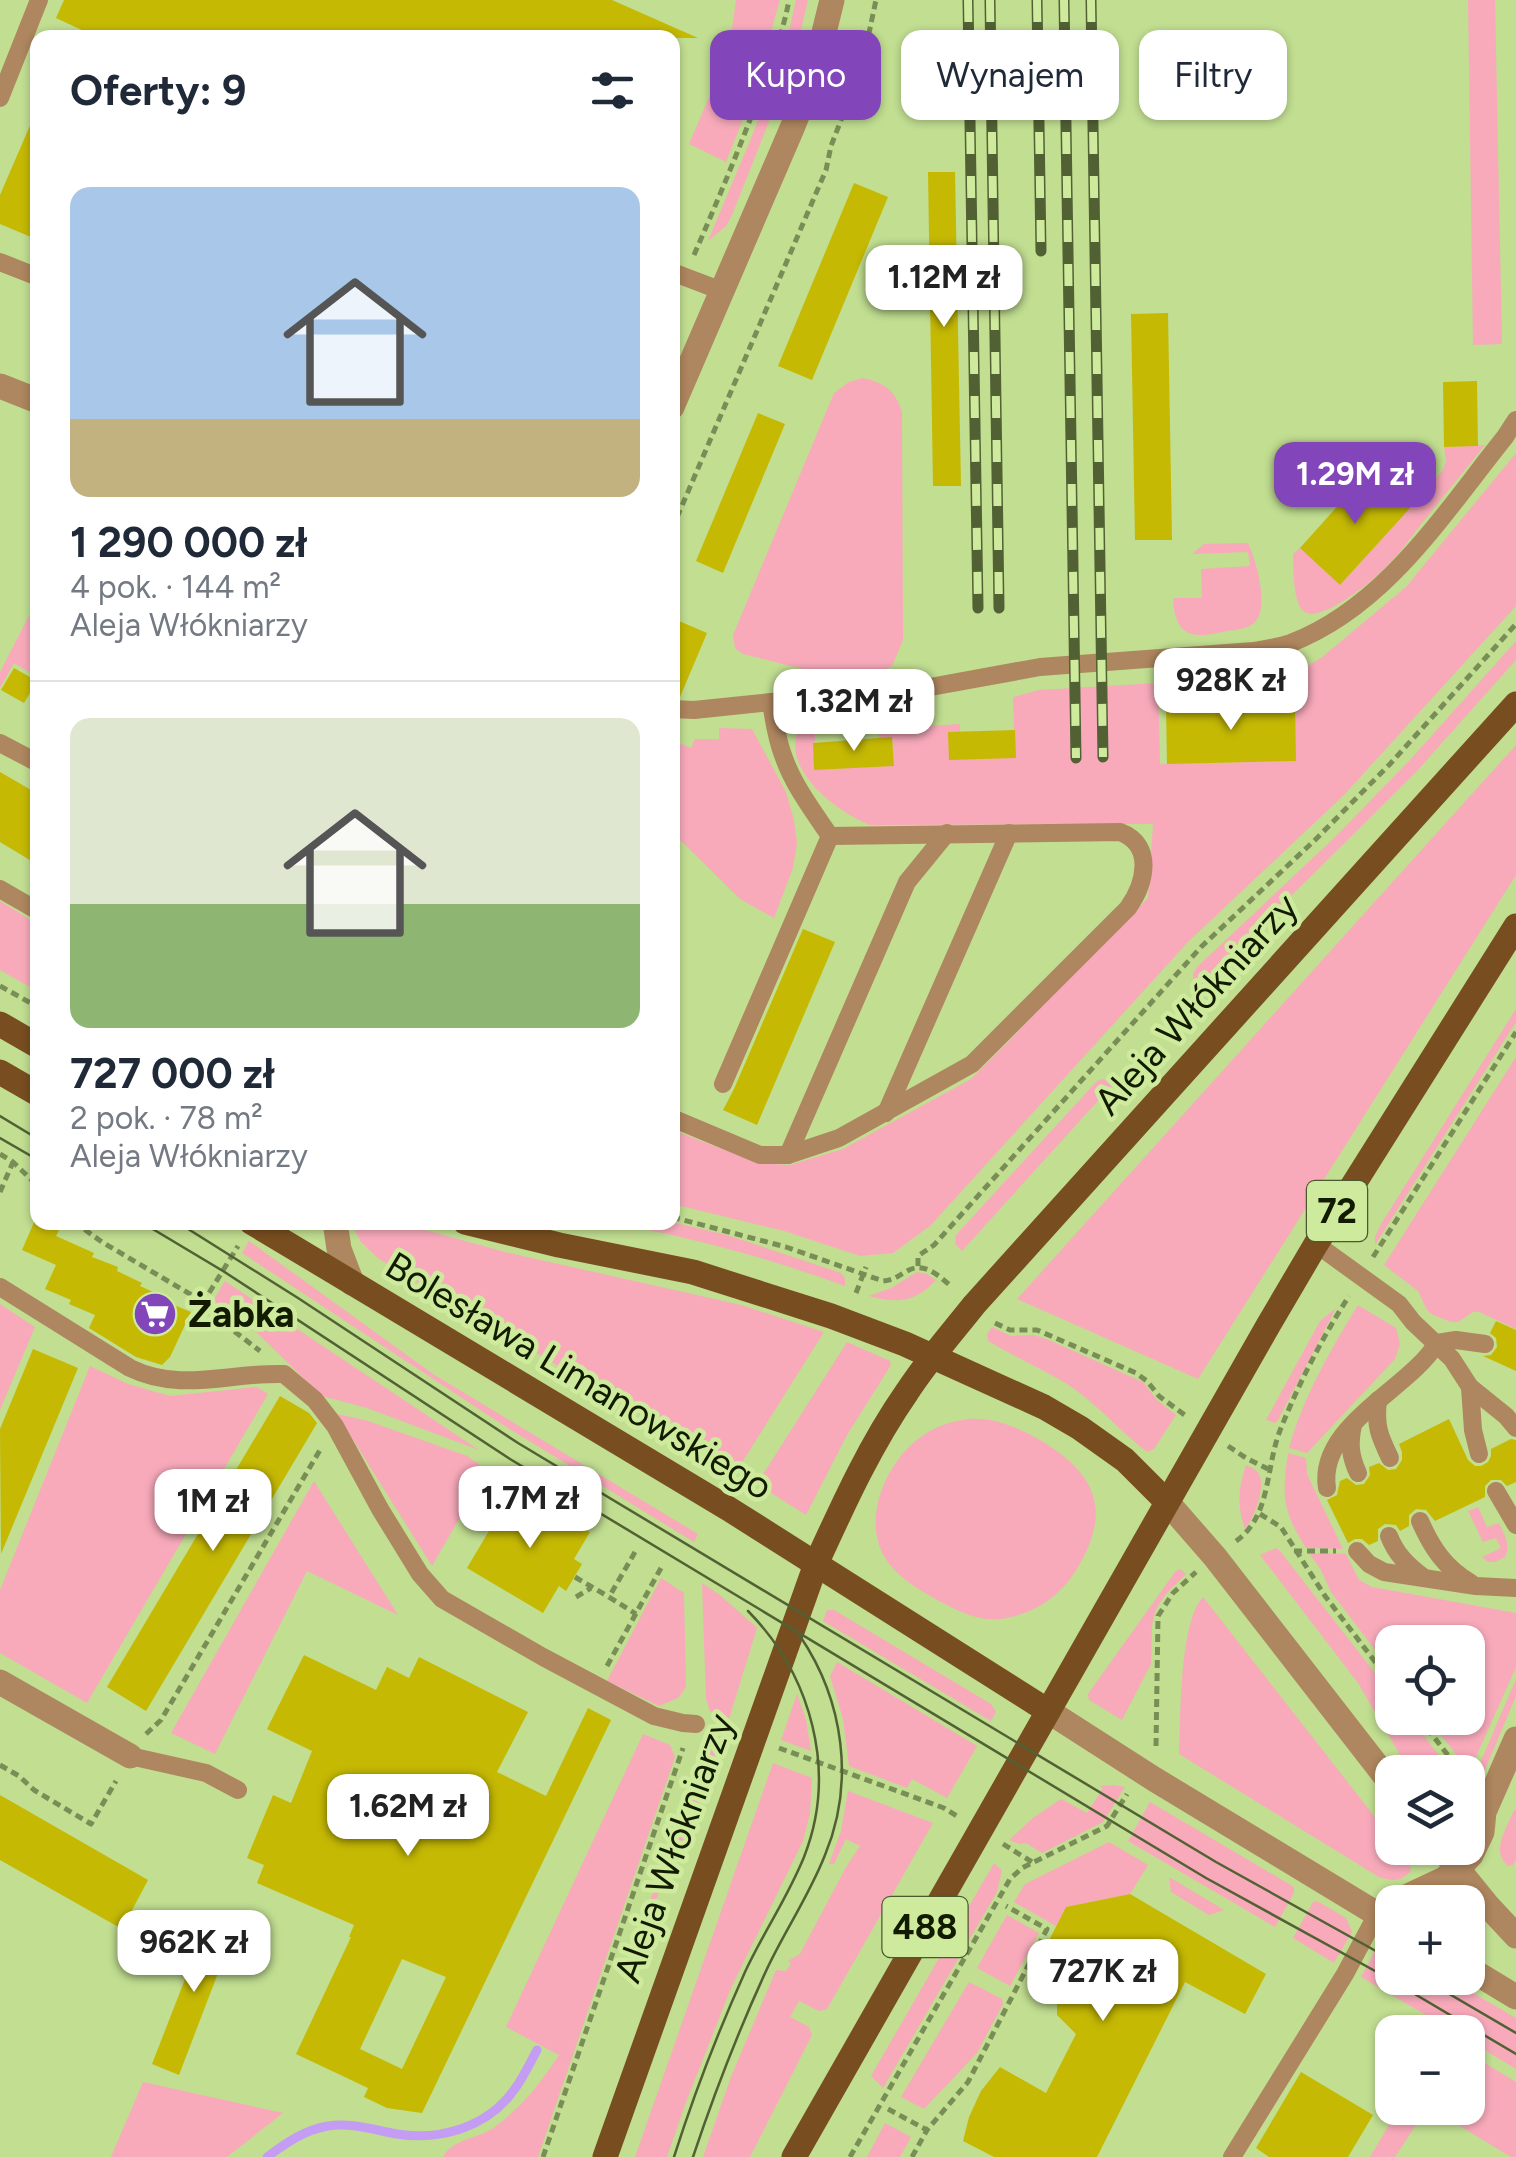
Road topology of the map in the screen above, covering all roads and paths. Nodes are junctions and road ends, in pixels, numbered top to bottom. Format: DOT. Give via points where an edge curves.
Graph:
graph roads {
  1 [pos="40,0"];
  2 [pos="789,0"];
  3 [pos="832,0"];
  4 [pos="876,0"];
  5 [pos="18,51"];
  6 [pos="30,56"];
  7 [pos="0,98"];
  8 [pos="0,262"];
  9 [pos="680,270"];
  10 [pos="30,274"];
  11 [pos="680,275"];
  12 [pos="722,292"];
  13 [pos="0,386"];
  14 [pos="680,389"];
  15 [pos="30,399"];
  16 [pos="1516,420"];
  17 [pos="680,510"];
  18 [pos="1516,624"];
  19 [pos="771,702"];
  20 [pos="1516,704"];
  21 [pos="680,709"];
  22 [pos="0,743"];
  23 [pos="30,759"];
  24 [pos="1009,832"];
  25 [pos="946,833"];
  26 [pos="830,836"];
  27 [pos="0,889"];
  28 [pos="30,907"];
  29 [pos="1516,926"];
  30 [pos="0,986"];
  31 [pos="30,1003"];
  32 [pos="0,1024"];
  33 [pos="1516,1032"];
  34 [pos="30,1041"];
  35 [pos="0,1072"];
  36 [pos="723,1084"];
  37 [pos="30,1089"];
  38 [pos="886,1113"];
  39 [pos="680,1121"];
  40 [pos="0,1154"];
  41 [pos="788,1155"];
  42 [pos="13,1162"];
  43 [pos="30,1178"];
  44 [pos="0,1192"];
  45 [pos="680,1219"];
  46 [pos="85,1230"];
  47 [pos="264,1230"];
  48 [pos="336,1230"];
  49 [pos="498,1230"];
  50 [pos="1316,1244"];
  51 [pos="236,1250"];
  52 [pos="918,1266"];
  53 [pos="864,1271"];
  54 [pos="1361,1276"];
  55 [pos="942,1278"];
  56 [pos="352,1283"];
  57 [pos="0,1286"];
  58 [pos="856,1293"];
  59 [pos="195,1297"];
  60 [pos="993,1322"];
  61 [pos="1437,1343"];
  62 [pos="1485,1344"];
  63 [pos="933,1356"];
  64 [pos="284,1374"];
  65 [pos="1470,1388"];
  66 [pos="1378,1400"];
  67 [pos="1180,1412"];
  68 [pos="1353,1424"];
  69 [pos="335,1426"];
  70 [pos="1516,1428"];
  71 [pos="1478,1454"];
  72 [pos="1246,1458"];
  73 [pos="1390,1458"];
  74 [pos="1268,1469"];
  75 [pos="1358,1472"];
  76 [pos="1326,1488"];
  77 [pos="1496,1491"];
  78 [pos="1167,1502"];
  79 [pos="1260,1514"];
  80 [pos="1420,1521"];
  81 [pos="1516,1525"];
  82 [pos="1245,1535"];
  83 [pos="1388,1536"];
  84 [pos="1294,1551"];
  85 [pos="1356,1551"];
  86 [pos="635,1552"];
  87 [pos="816,1564"];
  88 [pos="661,1568"];
  89 [pos="574,1577"];
  90 [pos="1189,1577"];
  91 [pos="1427,1580"];
  92 [pos="1476,1586"];
  93 [pos="592,1587"];
  94 [pos="1516,1588"];
  95 [pos="576,1598"];
  96 [pos="609,1598"];
  97 [pos="636,1614"];
  98 [pos="1375,1662"];
  99 [pos="0,1682"];
  100 [pos="596,1686"];
  101 [pos="1048,1711"];
  102 [pos="696,1724"];
  103 [pos="1432,1735"];
  104 [pos="1516,1738"];
  105 [pos="1158,1744"];
  106 [pos="776,1746"];
  107 [pos="1448,1755"];
  108 [pos="130,1756"];
  109 [pos="1375,1763"];
  110 [pos="0,1764"];
  111 [pos="1131,1787"];
  112 [pos="238,1790"];
  113 [pos="1485,1798"];
  114 [pos="944,1808"];
  115 [pos="1003,1844"];
  116 [pos="1033,1862"];
  117 [pos="1455,1865"];
  118 [pos="1461,1865"];
  119 [pos="1458,1869"];
  120 [pos="1434,1885"];
  121 [pos="1375,1903"];
  122 [pos="1006,1906"];
  123 [pos="1375,1931"];
  124 [pos="1516,1936"];
  125 [pos="1485,1978"];
  126 [pos="1516,1996"];
  127 [pos="888,2109"];
  128 [pos="927,2130"];
  129 [pos="543,2157"];
  130 [pos="605,2157"];
  131 [pos="794,2157"];
  132 [pos="850,2157"];
  133 [pos="912,2157"];
  134 [pos="1232,2157"];
  1 -- 5 [label="lane"];
  2 -- 9 [label="path" via="730,172"];
  3 -- 12 [label="street" via="804,97"];
  4 -- 17 [label="path" via="862,66 826,170"];
  5 -- 6 [label="lane"];
  5 -- 7 [label="lane"];
  8 -- 10 [label="lane"];
  11 -- 12 [label="lane"];
  12 -- 14 [label="street"];
  13 -- 15 [label="street"];
  16 -- 19 [label="lane" via="1400,566 1350,610 1286,645 1040,667 880,696"];
  18 -- 52 [label="path" via="1390,764 1200,947 918,1256"];
  19 -- 21 [label="lane"];
  19 -- 26 [label="lane" via="785,761"];
  20 -- 63 [label="main road, Aleja Włókniarzy"];
  22 -- 23 [label="lane"];
  24 -- 25 [label="lane"];
  24 -- 38 [label="lane"];
  24 -- 38 [label="lane" via="1133,837 1143,862 1136,896 972,1064"];
  25 -- 26 [label="lane"];
  25 -- 41 [label="lane" via="907,882"];
  26 -- 36 [label="lane"];
  27 -- 28 [label="lane"];
  29 -- 50 [label="main road, 72"];
  30 -- 31 [label="path"];
  32 -- 34 [label="main road"];
  33 -- 54 [label="path"];
  35 -- 37 [label="main road"];
  38 -- 41 [label="lane"];
  39 -- 41 [label="lane" via="760,1154"];
  40 -- 42 [label="path"];
  42 -- 43 [label="path"];
  42 -- 44 [label="path"];
  45 -- 53 [label="path"];
  46 -- 59 [label="path"];
  47 -- 56 [label="main road, Bolesława Limanowskiego"];
  48 -- 56 [label="street"];
  49 -- 63 [label="main road, Bolesława Limanowskiego" via="693,1272"];
  50 -- 54 [label="lane"];
  50 -- 78 [label="main road, 72"];
  51 -- 59 [label="path" via="210,1293"];
  52 -- 53 [label="path" via="887,1282"];
  52 -- 55 [label="path"];
  53 -- 58 [label="path"];
  54 -- 61 [label="lane"];
  54 -- 74 [label="path" via="1294,1399"];
  56 -- 87 [label="main road, Bolesława Limanowskiego"];
  57 -- 64 [label="lane" via="149,1378"];
  59 -- 64 [label="path"];
  60 -- 67 [label="path" via="1037,1330 1136,1373"];
  61 -- 62 [label="lane"];
  61 -- 65 [label="lane"];
  61 -- 66 [label="lane" via="1418,1369"];
  63 -- 78 [label="main road, Bolesława Limanowskiego" via="1080,1428"];
  63 -- 87 [label="main road, Aleja Włókniarzy" via="867,1458"];
  64 -- 69 [label="lane"];
  65 -- 70 [label="lane"];
  65 -- 71 [label="lane"];
  66 -- 68 [label="lane"];
  66 -- 73 [label="lane" via="1378,1432"];
  68 -- 75 [label="lane" via="1350,1447"];
  68 -- 76 [label="lane" via="1332,1450"];
  69 -- 100 [label="lane" via="430,1586"];
  69 -- 108 [label="path" via="161,1720"];
  72 -- 74 [label="path"];
  74 -- 79 [label="path"];
  77 -- 81 [label="lane"];
  78 -- 101 [label="main road, 72"];
  78 -- 109 [label="street"];
  79 -- 82 [label="path"];
  79 -- 84 [label="path" via="1280,1527"];
  80 -- 92 [label="lane" via="1444,1563"];
  83 -- 91 [label="lane"];
  84 -- 85 [label="path"];
  84 -- 98 [label="path"];
  85 -- 91 [label="lane" via="1384,1572"];
  86 -- 96 [label="path"];
  87 -- 101 [label="main road, Bolesława Limanowskiego"];
  87 -- 130 [label="main road, Aleja Włókniarzy"];
  88 -- 97 [label="path"];
  89 -- 93 [label="path"];
  90 -- 105 [label="path" via="1158,1616"];
  91 -- 92 [label="lane"];
  92 -- 94 [label="lane"];
  93 -- 95 [label="path"];
  93 -- 96 [label="path"];
  96 -- 97 [label="path"];
  97 -- 100 [label="path"];
  99 -- 108 [label="street"];
  100 -- 102 [label="lane" via="654,1716"];
  101 -- 121 [label="street"];
  101 -- 131 [label="main road, 488"];
  102 -- 129 [label="path"];
  103 -- 107 [label="path"];
  104 -- 113 [label="street"];
  106 -- 114 [label="path"];
  108 -- 110 [label="path" via="90,1824"];
  108 -- 112 [label="lane" via="206,1773"];
  111 -- 116 [label="path" via="1107,1826"];
  115 -- 116 [label="path"];
  116 -- 132 [label="path" via="1006,1884"];
  117 -- 119 [label="street"];
  118 -- 119 [label="street"];
  119 -- 120 [label="street"];
  119 -- 124 [label="street"];
  122 -- 128 [label="path" via="1047,1929 968,2082"];
  123 -- 134 [label="lane"];
  125 -- 126 [label="street"];
  127 -- 128 [label="path"];
  128 -- 133 [label="path"];
}
